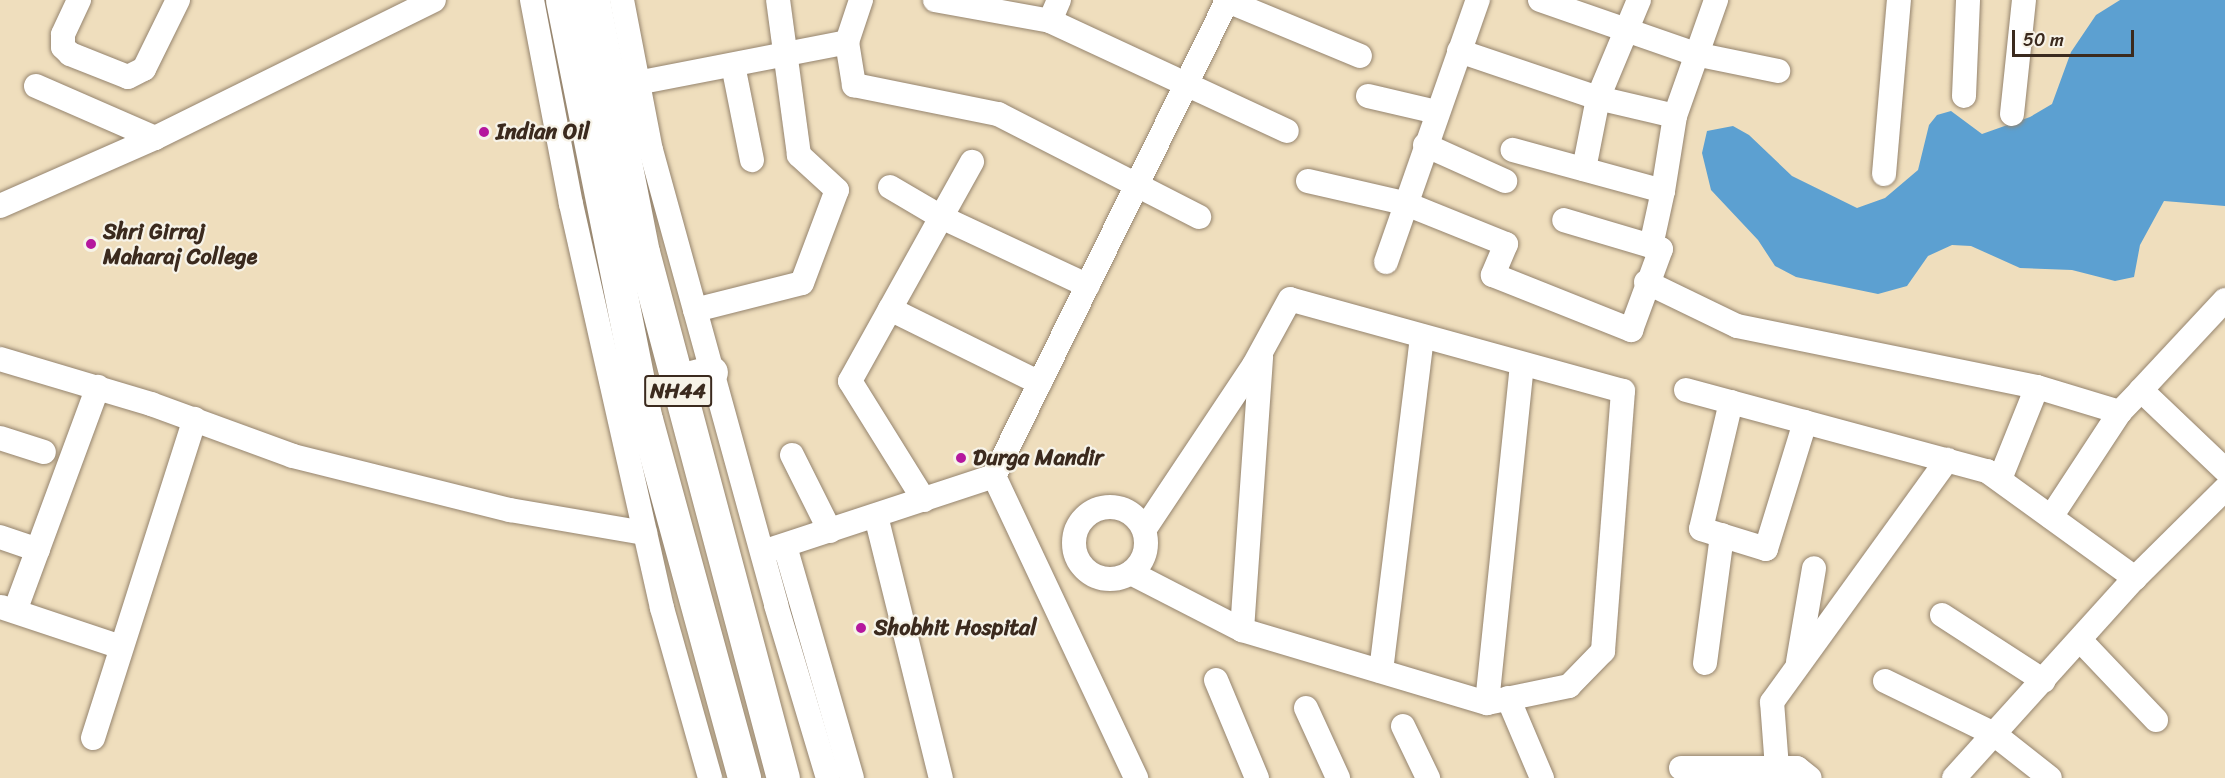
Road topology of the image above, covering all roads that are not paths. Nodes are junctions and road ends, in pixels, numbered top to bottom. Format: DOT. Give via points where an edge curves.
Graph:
graph roads {
  1 [pos="79,0"];
  2 [pos="178,0"];
  3 [pos="434,0"];
  4 [pos="532,0"];
  5 [pos="562,0"];
  6 [pos="593,0"];
  7 [pos="622,0"];
  8 [pos="778,0"];
  9 [pos="861,0"];
  10 [pos="935,0"];
  11 [pos="1226,0"];
  12 [pos="1478,0"];
  13 [pos="1540,0"];
  14 [pos="1639,0"];
  15 [pos="1716,0"];
  16 [pos="1899,0"];
  17 [pos="1968,0"];
  18 [pos="2024,0"];
  19 [pos="1054,11"];
  20 [pos="1628,33"];
  21 [pos="847,42"];
  22 [pos="1459,51"];
  23 [pos="787,53"];
  24 [pos="1695,54"];
  25 [pos="1360,56"];
  26 [pos="733,65"];
  27 [pos="1778,71"];
  28 [pos="638,83"];
  29 [pos="1187,85"];
  30 [pos="36,86"];
  31 [pos="1368,96"];
  32 [pos="1964,96"];
  33 [pos="1598,98"];
  34 [pos="1437,112"];
  35 [pos="2012,114"];
  36 [pos="1675,116"];
  37 [pos="1287,131"];
  38 [pos="155,138"];
  39 [pos="1425,145"];
  40 [pos="1513,150"];
  41 [pos="752,160"];
  42 [pos="972,162"];
  43 [pos="1584,169"];
  44 [pos="1884,174"];
  45 [pos="1308,181"];
  46 [pos="1505,181"];
  47 [pos="1138,185"];
  48 [pos="890,187"];
  49 [pos="1663,191"];
  50 [pos="1404,203"];
  51 [pos="0,206"];
  52 [pos="941,217"];
  53 [pos="1199,217"];
  54 [pos="1564,220"];
  55 [pos="1651,246"];
  56 [pos="1386,262"];
  57 [pos="1646,282"];
  58 [pos="1088,286"];
  59 [pos="2225,300"];
  60 [pos="890,309"];
  61 [pos="695,310"];
  62 [pos="1422,336"];
  63 [pos="1262,352"];
  64 [pos="0,359"];
  65 [pos="1522,365"];
  66 [pos="711,372"];
  67 [pos="675,381"];
  68 [pos="1040,383"];
  69 [pos="98,387"];
  70 [pos="2037,387"];
  71 [pos="1686,390"];
  72 [pos="2141,390"];
  73 [pos="1731,402"];
  74 [pos="2120,412"];
  75 [pos="195,419"];
  76 [pos="633,421"];
  77 [pos="1805,422"];
  78 [pos="0,438"];
  79 [pos="44,452"];
  80 [pos="792,454"];
  81 [pos="1947,460"];
  82 [pos="2225,470"];
  83 [pos="994,476"];
  84 [pos="2000,479"];
  85 [pos="2225,489"];
  86 [pos="924,500"];
  87 [pos="876,516"];
  88 [pos="2051,517"];
  89 [pos="1144,530"];
  90 [pos="830,531"];
  91 [pos="645,533"];
  92 [pos="1722,535"];
  93 [pos="0,537"];
  94 [pos="774,549"];
  95 [pos="38,550"];
  96 [pos="1074,550"];
  97 [pos="1814,568"];
  98 [pos="1040,570"];
  99 [pos="1131,573"];
  100 [pos="2134,578"];
  101 [pos="8,609"];
  102 [pos="1942,615"];
  103 [pos="1242,630"];
  104 [pos="2081,640"];
  105 [pos="121,647"];
  106 [pos="1705,663"];
  107 [pos="1797,668"];
  108 [pos="1381,671"];
  109 [pos="1216,680"];
  110 [pos="1885,681"];
  111 [pos="2044,681"];
  112 [pos="1497,700"];
  113 [pos="1306,708"];
  114 [pos="2156,720"];
  115 [pos="1403,726"];
  116 [pos="1994,734"];
  117 [pos="93,738"];
  118 [pos="1681,768"];
  119 [pos="1777,768"];
  120 [pos="710,778"];
  121 [pos="744,778"];
  122 [pos="783,778"];
  123 [pos="828,778"];
  124 [pos="852,778"];
  125 [pos="940,778"];
  126 [pos="1136,778"];
  127 [pos="1257,778"];
  128 [pos="1338,778"];
  129 [pos="1428,778"];
  130 [pos="1542,778"];
  131 [pos="1810,778"];
  132 [pos="1954,778"];
  133 [pos="2050,778"];
  1 -- 2 [label="street" via="63,35 63,46 70,54 128,77 144,69"];
  3 -- 38 [label="street"];
  4 -- 76 [label="street" via="572,204"];
  5 -- 76 [label="highway, NH44"];
  6 -- 67 [label="highway, NH44" via="643,252"];
  7 -- 28 [label="street"];
  8 -- 23 [label="street"];
  9 -- 21 [label="street"];
  10 -- 19 [label="street"];
  11 -- 25 [label="street"];
  11 -- 29 [label="street"];
  12 -- 22 [label="street"];
  13 -- 20 [label="street"];
  14 -- 20 [label="street"];
  15 -- 24 [label="street"];
  16 -- 44 [label="street"];
  17 -- 32 [label="street"];
  18 -- 35 [label="street"];
  19 -- 29 [label="street"];
  20 -- 24 [label="street"];
  20 -- 33 [label="street"];
  21 -- 23 [label="street"];
  21 -- 47 [label="street" via="854,85 998,114"];
  22 -- 33 [label="street"];
  22 -- 34 [label="street"];
  23 -- 26 [label="street"];
  23 -- 61 [label="street" via="799,155 837,190 802,283"];
  24 -- 27 [label="street"];
  24 -- 36 [label="street"];
  26 -- 28 [label="street"];
  26 -- 41 [label="street"];
  28 -- 61 [label="street" via="651,150"];
  29 -- 37 [label="street"];
  29 -- 47 [label="street"];
  30 -- 38 [label="street"];
  31 -- 34 [label="street"];
  33 -- 36 [label="street"];
  33 -- 43 [label="street"];
  34 -- 39 [label="street"];
  36 -- 49 [label="street"];
  38 -- 51 [label="street"];
  39 -- 46 [label="street"];
  39 -- 50 [label="street"];
  40 -- 43 [label="street"];
  42 -- 52 [label="street"];
  43 -- 49 [label="street"];
  45 -- 50 [label="street"];
  47 -- 53 [label="street"];
  47 -- 58 [label="street"];
  48 -- 52 [label="street"];
  49 -- 55 [label="street"];
  50 -- 56 [label="street"];
  50 -- 57 [label="street" via="1506,244 1493,275 1631,330"];
  52 -- 58 [label="street"];
  52 -- 60 [label="street"];
  54 -- 55 [label="street"];
  55 -- 57 [label="street" via="1661,249"];
  57 -- 70 [label="street" via="1737,326"];
  58 -- 68 [label="street"];
  59 -- 72 [label="street"];
  60 -- 68 [label="street"];
  60 -- 86 [label="street" via="850,381"];
  61 -- 66 [label="street"];
  62 -- 63 [label="street" via="1290,299"];
  62 -- 65 [label="street"];
  62 -- 108 [label="street"];
  63 -- 89 [label="street"];
  63 -- 103 [label="street"];
  64 -- 69 [label="street"];
  65 -- 112 [label="street"];
  65 -- 112 [label="street" via="1623,391 1603,651 1569,686"];
  66 -- 67 [label="highway"];
  66 -- 94 [label="street"];
  67 -- 122 [label="highway, NH44"];
  68 -- 83 [label="street"];
  69 -- 75 [label="street"];
  69 -- 95 [label="street"];
  70 -- 74 [label="street"];
  70 -- 84 [label="street"];
  71 -- 73 [label="street"];
  72 -- 74 [label="street"];
  72 -- 82 [label="street"];
  73 -- 77 [label="street"];
  73 -- 92 [label="street" via="1701,529"];
  74 -- 88 [label="street"];
  75 -- 91 [label="street" via="304,459 510,510"];
  75 -- 105 [label="street"];
  76 -- 91 [label="street"];
  76 -- 121 [label="highway, NH44"];
  77 -- 81 [label="street"];
  77 -- 92 [label="street" via="1766,549"];
  78 -- 79 [label="street"];
  80 -- 90 [label="street"];
  81 -- 84 [label="street" via="1987,471"];
  81 -- 107 [label="street"];
  83 -- 86 [label="street"];
  83 -- 98 [label="street"];
  84 -- 88 [label="street"];
  85 -- 100 [label="street"];
  86 -- 87 [label="street"];
  87 -- 90 [label="street"];
  87 -- 125 [label="street"];
  88 -- 100 [label="street"];
  89 -- 96 [label="street" via="1124,509 1107,507 1088,514 1076,529"];
  89 -- 99 [label="street" via="1143,559"];
  90 -- 94 [label="street"];
  91 -- 120 [label="street"];
  92 -- 106 [label="street"];
  93 -- 95 [label="street"];
  94 -- 123 [label="street"];
  94 -- 124 [label="street"];
  95 -- 101 [label="street"];
  96 -- 98 [label="street"];
  96 -- 99 [label="street" via="1093,575 1111,579"];
  97 -- 107 [label="street"];
  98 -- 126 [label="street"];
  99 -- 103 [label="street"];
  100 -- 104 [label="street"];
  101 -- 105 [label="street"];
  102 -- 111 [label="street"];
  103 -- 108 [label="street"];
  104 -- 111 [label="street"];
  104 -- 114 [label="street"];
  105 -- 117 [label="street"];
  107 -- 119 [label="street" via="1772,702"];
  108 -- 112 [label="street"];
  109 -- 127 [label="street"];
  110 -- 116 [label="street"];
  111 -- 116 [label="street"];
  112 -- 130 [label="street"];
  113 -- 128 [label="street"];
  115 -- 129 [label="street"];
  116 -- 132 [label="street"];
  116 -- 133 [label="street"];
  118 -- 119 [label="street"];
  119 -- 131 [label="street" via="1797,768"];
}
